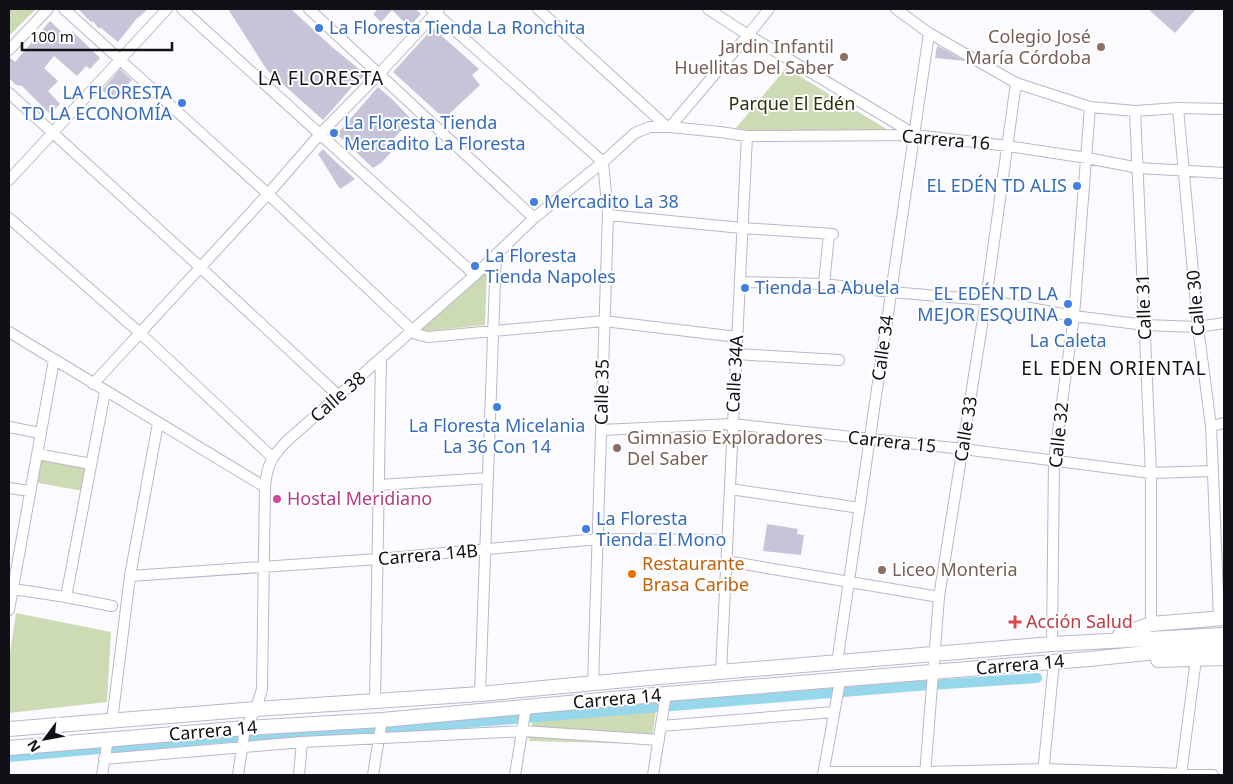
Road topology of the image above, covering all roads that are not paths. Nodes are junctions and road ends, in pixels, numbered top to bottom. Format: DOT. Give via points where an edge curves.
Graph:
graph roads {
  1 [pos="48,9"];
  2 [pos="64,9"];
  3 [pos="167,9"];
  4 [pos="182,9"];
  5 [pos="309,9"];
  6 [pos="538,9"];
  7 [pos="708,9"];
  8 [pos="769,9"];
  9 [pos="896,9"];
  10 [pos="435,10"];
  11 [pos="929,33"];
  12 [pos="748,35"];
  13 [pos="9,50"];
  14 [pos="120,60"];
  15 [pos="379,74"];
  16 [pos="1016,83"];
  17 [pos="9,93"];
  18 [pos="1090,107"];
  19 [pos="1178,108"];
  20 [pos="1224,109"];
  21 [pos="1135,111"];
  22 [pos="650,127"];
  23 [pos="668,127"];
  24 [pos="52,133"];
  25 [pos="320,134"];
  26 [pos="915,135"];
  27 [pos="747,136"];
  28 [pos="1008,146"];
  29 [pos="1087,158"];
  30 [pos="603,162"];
  31 [pos="1139,168"];
  32 [pos="1185,172"];
  33 [pos="1224,173"];
  34 [pos="9,180"];
  35 [pos="268,194"];
  36 [pos="608,215"];
  37 [pos="9,218"];
  38 [pos="534,218"];
  39 [pos="742,228"];
  40 [pos="496,254"];
  41 [pos="200,266"];
  42 [pos="475,275"];
  43 [pos="740,282"];
  44 [pos="824,284"];
  45 [pos="892,292"];
  46 [pos="986,300"];
  47 [pos="1074,316"];
  48 [pos="604,321"];
  49 [pos="1224,323"];
  50 [pos="1145,325"];
  51 [pos="1198,327"];
  52 [pos="412,331"];
  53 [pos="9,332"];
  54 [pos="493,332"];
  55 [pos="140,333"];
  56 [pos="737,337"];
  57 [pos="736,354"];
  58 [pos="381,358"];
  59 [pos="54,360"];
  60 [pos="839,360"];
  61 [pos="93,384"];
  62 [pos="105,392"];
  63 [pos="339,396"];
  64 [pos="158,423"];
  65 [pos="1224,423"];
  66 [pos="732,424"];
  67 [pos="1211,426"];
  68 [pos="9,427"];
  69 [pos="601,430"];
  70 [pos="40,433"];
  71 [pos="870,440"];
  72 [pos="963,449"];
  73 [pos="37,454"];
  74 [pos="272,458"];
  75 [pos="1054,460"];
  76 [pos="91,464"];
  77 [pos="1212,471"];
  78 [pos="1150,473"];
  79 [pos="488,478"];
  80 [pos="379,485"];
  81 [pos="265,487"];
  82 [pos="9,488"];
  83 [pos="730,490"];
  84 [pos="30,491"];
  85 [pos="860,508"];
  86 [pos="598,539"];
  87 [pos="727,540"];
  88 [pos="485,549"];
  89 [pos="13,559"];
  90 [pos="378,559"];
  91 [pos="726,561"];
  92 [pos="264,568"];
  93 [pos="130,576"];
  94 [pos="848,583"];
  95 [pos="13,589"];
  96 [pos="66,597"];
  97 [pos="940,597"];
  98 [pos="112,606"];
  99 [pos="9,610"];
  100 [pos="1222,618"];
  101 [pos="1151,624"];
  102 [pos="1224,635"];
  103 [pos="1104,641"];
  104 [pos="1204,641"];
  105 [pos="1052,644"];
  106 [pos="1224,646"];
  107 [pos="934,655"];
  108 [pos="1224,658"];
  109 [pos="1196,659"];
  110 [pos="1089,660"];
  111 [pos="1054,662"];
  112 [pos="837,663"];
  113 [pos="721,672"];
  114 [pos="932,677"];
  115 [pos="593,683"];
  116 [pos="839,685"];
  117 [pos="480,694"];
  118 [pos="665,699"];
  119 [pos="375,702"];
  120 [pos="256,709"];
  121 [pos="835,709"];
  122 [pos="526,711"];
  123 [pos="112,721"];
  124 [pos="662,721"];
  125 [pos="381,724"];
  126 [pos="9,729"];
  127 [pos="523,730"];
  128 [pos="244,739"];
  129 [pos="378,739"];
  130 [pos="659,740"];
  131 [pos="107,742"];
  132 [pos="302,742"];
  133 [pos="9,748"];
  134 [pos="105,758"];
  135 [pos="1043,772"];
  136 [pos="823,774"];
  137 [pos="925,774"];
  138 [pos="1181,774"];
  139 [pos="102,775"];
  140 [pos="238,775"];
  141 [pos="299,775"];
  142 [pos="373,775"];
  143 [pos="516,775"];
  144 [pos="653,775"];
  145 [pos="1214,775"];
  1 -- 13 [label="street"];
  2 -- 14 [label="street"];
  3 -- 14 [label="street"];
  4 -- 25 [label="street"];
  5 -- 15 [label="street"];
  6 -- 23 [label="street"];
  7 -- 12 [label="street"];
  8 -- 12 [label="street"];
  9 -- 11 [label="street"];
  10 -- 15 [label="street"];
  10 -- 30 [label="street"];
  11 -- 16 [label="street"];
  11 -- 26 [label="street, Calle 34"];
  12 -- 23 [label="street"];
  12 -- 26 [label="street"];
  14 -- 24 [label="street"];
  14 -- 35 [label="street"];
  15 -- 25 [label="street"];
  15 -- 38 [label="street"];
  16 -- 18 [label="street"];
  16 -- 28 [label="street, Calle 33"];
  17 -- 24 [label="street"];
  18 -- 21 [label="street"];
  18 -- 29 [label="street, Calle 32"];
  19 -- 20 [label="street"];
  19 -- 21 [label="street"];
  19 -- 32 [label="street, Calle 30"];
  21 -- 31 [label="street, Calle 31"];
  22 -- 23 [label="street, Carrera 16"];
  22 -- 30 [label="street, Calle 38" via="635,133"];
  23 -- 27 [label="street, Carrera 16"];
  24 -- 34 [label="street"];
  24 -- 41 [label="street"];
  25 -- 35 [label="street"];
  25 -- 42 [label="street"];
  26 -- 27 [label="street, Carrera 16"];
  26 -- 28 [label="street, Carrera 16"];
  26 -- 45 [label="street, Calle 34"];
  27 -- 39 [label="street, Calle 34A"];
  28 -- 29 [label="street, Carrera 16"];
  28 -- 46 [label="street, Calle 33"];
  29 -- 31 [label="street, Carrera 16"];
  29 -- 47 [label="street, Calle 32"];
  30 -- 36 [label="street, Calle 35"];
  30 -- 38 [label="street, Calle 38"];
  31 -- 32 [label="street, Carrera 16"];
  31 -- 50 [label="street, Calle 31"];
  32 -- 33 [label="street, Carrera 16"];
  32 -- 51 [label="street, Calle 30"];
  35 -- 41 [label="street"];
  35 -- 52 [label="street"];
  36 -- 39 [label="street"];
  36 -- 48 [label="street, Calle 35"];
  37 -- 55 [label="street"];
  38 -- 40 [label="street, Calle 38"];
  39 -- 43 [label="street, Calle 34A"];
  39 -- 44 [label="street" via="831,234"];
  40 -- 42 [label="street, Calle 38"];
  40 -- 54 [label="street"];
  41 -- 55 [label="street"];
  41 -- 63 [label="street"];
  42 -- 52 [label="street, Calle 38"];
  43 -- 44 [label="street"];
  43 -- 56 [label="street, Calle 34A"];
  44 -- 45 [label="street"];
  45 -- 46 [label="street"];
  45 -- 71 [label="street, Calle 34"];
  46 -- 47 [label="street"];
  46 -- 72 [label="street, Calle 33"];
  47 -- 50 [label="street"];
  47 -- 75 [label="street, Calle 32"];
  48 -- 54 [label="street"];
  48 -- 56 [label="street"];
  48 -- 69 [label="street, Calle 35"];
  49 -- 51 [label="street"];
  50 -- 51 [label="street"];
  50 -- 78 [label="street, Calle 31"];
  51 -- 67 [label="street, Calle 30"];
  52 -- 54 [label="street" via="428,336"];
  52 -- 58 [label="street, Calle 38"];
  53 -- 59 [label="street"];
  54 -- 79 [label="street"];
  55 -- 61 [label="street"];
  55 -- 74 [label="street"];
  56 -- 57 [label="street, Calle 34A"];
  57 -- 60 [label="street"];
  57 -- 66 [label="street, Calle 34A"];
  58 -- 63 [label="street, Calle 38"];
  58 -- 80 [label="street"];
  59 -- 61 [label="street"];
  59 -- 70 [label="street"];
  61 -- 62 [label="street"];
  62 -- 64 [label="street"];
  62 -- 76 [label="street"];
  63 -- 74 [label="street, Calle 38"];
  64 -- 81 [label="street"];
  64 -- 93 [label="street"];
  65 -- 67 [label="street"];
  66 -- 69 [label="street, Carrera 15"];
  66 -- 71 [label="street, Carrera 15"];
  66 -- 83 [label="street, Calle 34A"];
  67 -- 77 [label="street, Calle 30"];
  68 -- 70 [label="street"];
  69 -- 86 [label="street, Calle 35"];
  70 -- 73 [label="street"];
  71 -- 72 [label="street, Carrera 15"];
  71 -- 85 [label="street, Calle 34"];
  72 -- 75 [label="street, Carrera 15"];
  72 -- 97 [label="street, Calle 33"];
  73 -- 76 [label="street"];
  73 -- 84 [label="street"];
  74 -- 81 [label="street, Calle 38"];
  75 -- 78 [label="street, Carrera 15"];
  75 -- 105 [label="street, Calle 32"];
  76 -- 96 [label="street"];
  77 -- 78 [label="street, Carrera 15"];
  77 -- 100 [label="street, Calle 30"];
  78 -- 101 [label="street, Calle 31"];
  79 -- 80 [label="street"];
  79 -- 88 [label="street"];
  80 -- 90 [label="street"];
  81 -- 92 [label="street, Calle 38"];
  82 -- 84 [label="street"];
  83 -- 85 [label="street"];
  83 -- 87 [label="street, Calle 34A"];
  84 -- 89 [label="street"];
  85 -- 94 [label="street, Calle 34"];
  86 -- 87 [label="street, Carrera 14B"];
  86 -- 88 [label="street, Carrera 14B"];
  86 -- 115 [label="street, Calle 35"];
  87 -- 91 [label="street, Calle 34A"];
  88 -- 90 [label="street, Carrera 14B"];
  88 -- 117 [label="street"];
  89 -- 95 [label="street"];
  90 -- 92 [label="street, Carrera 14B"];
  90 -- 119 [label="street"];
  91 -- 94 [label="street"];
  91 -- 113 [label="street, Calle 34A"];
  92 -- 93 [label="street, Carrera 14B"];
  92 -- 120 [label="street, Calle 38" via="262,688"];
  93 -- 123 [label="street"];
  94 -- 97 [label="street"];
  94 -- 112 [label="street, Calle 34"];
  95 -- 96 [label="street"];
  95 -- 99 [label="street"];
  96 -- 98 [label="street"];
  97 -- 107 [label="street, Calle 33"];
  100 -- 101 [label="main road"];
  101 -- 103 [label="main road"];
  102 -- 104 [label="main road, Carrera 14"];
  103 -- 104 [label="main road, Carrera 14"];
  103 -- 105 [label="main road, Carrera 14"];
  104 -- 106 [label="main road, Carrera 14"];
  104 -- 110 [label="main road, Carrera 14"];
  105 -- 107 [label="main road, Carrera 14"];
  107 -- 112 [label="main road, Carrera 14"];
  107 -- 114 [label="street, Calle 33"];
  108 -- 109 [label="main road"];
  109 -- 110 [label="main road"];
  109 -- 138 [label="street"];
  110 -- 111 [label="main road, Carrera 14"];
  111 -- 114 [label="main road, Carrera 14"];
  111 -- 135 [label="street"];
  112 -- 113 [label="main road, Carrera 14"];
  113 -- 115 [label="main road, Carrera 14"];
  114 -- 116 [label="main road, Carrera 14"];
  114 -- 137 [label="street, Calle 33"];
  115 -- 117 [label="main road, Carrera 14"];
  116 -- 118 [label="main road, Carrera 14"];
  116 -- 121 [label="street"];
  117 -- 119 [label="main road, Carrera 14"];
  118 -- 122 [label="main road, Carrera 14"];
  118 -- 124 [label="street"];
  119 -- 120 [label="main road, Carrera 14"];
  120 -- 123 [label="main road, Carrera 14"];
  120 -- 128 [label="street, Calle 38"];
  121 -- 124 [label="street"];
  121 -- 136 [label="street"];
  122 -- 125 [label="main road, Carrera 14"];
  122 -- 127 [label="street"];
  123 -- 126 [label="main road, Carrera 14"];
  124 -- 130 [label="street"];
  125 -- 128 [label="main road, Carrera 14"];
  125 -- 129 [label="street"];
  127 -- 129 [label="street"];
  127 -- 130 [label="street"];
  127 -- 143 [label="street"];
  128 -- 131 [label="main road, Carrera 14"];
  128 -- 132 [label="street"];
  128 -- 134 [label="street"];
  128 -- 140 [label="street, Calle 38"];
  129 -- 132 [label="street"];
  129 -- 142 [label="street"];
  130 -- 144 [label="street"];
  131 -- 133 [label="main road, Carrera 14"];
  131 -- 134 [label="street"];
  132 -- 141 [label="street"];
  134 -- 139 [label="street"];
  135 -- 137 [label="street"];
  135 -- 138 [label="street"];
  136 -- 137 [label="street"];
  138 -- 145 [label="street"];
}
